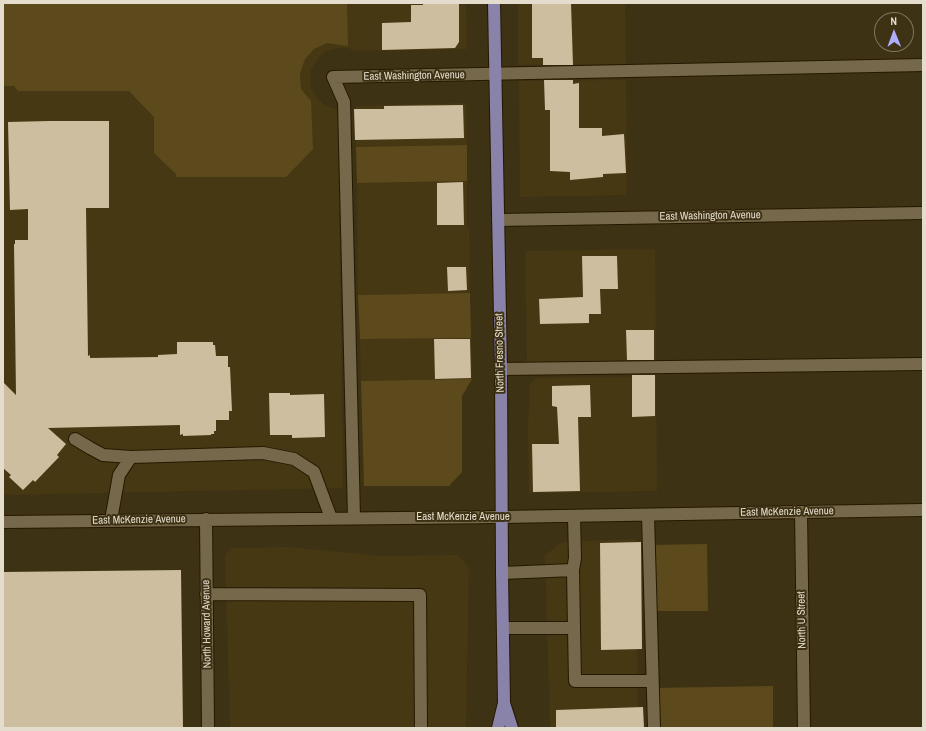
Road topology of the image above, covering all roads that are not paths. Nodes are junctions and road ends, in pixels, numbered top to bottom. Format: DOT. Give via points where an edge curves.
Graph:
graph roads {
  1 [pos="494,3"];
  2 [pos="923,65"];
  3 [pos="495,74"];
  4 [pos="923,213"];
  5 [pos="498,220"];
  6 [pos="923,364"];
  7 [pos="501,369"];
  8 [pos="75,439"];
  9 [pos="130,457"];
  10 [pos="923,510"];
  11 [pos="801,512"];
  12 [pos="648,515"];
  13 [pos="574,516"];
  14 [pos="501,517"];
  15 [pos="331,518"];
  16 [pos="354,518"];
  17 [pos="206,519"];
  18 [pos="111,520"];
  19 [pos="3,522"];
  20 [pos="573,570"];
  21 [pos="502,572"];
  22 [pos="206,594"];
  23 [pos="503,628"];
  24 [pos="574,628"];
  25 [pos="652,681"];
  26 [pos="504,703"];
  27 [pos="208,728"];
  28 [pos="422,728"];
  29 [pos="498,728"];
  30 [pos="512,728"];
  31 [pos="654,728"];
  32 [pos="804,728"];
  1 -- 3 [label="main road, North Fresno Street"];
  2 -- 3 [label="street, East Washington Avenue"];
  3 -- 5 [label="main road, North Fresno Street"];
  3 -- 16 [label="street, East Washington Avenue" via="333,77 344,102"];
  4 -- 5 [label="street, East Washington Avenue"];
  5 -- 7 [label="main road, North Fresno Street"];
  6 -- 7 [label="street"];
  7 -- 14 [label="main road, North Fresno Street"];
  8 -- 9 [label="street" via="103,455"];
  9 -- 15 [label="street" via="263,453 294,459 314,472"];
  9 -- 18 [label="street" via="119,475"];
  10 -- 11 [label="street, East McKenzie Avenue"];
  11 -- 12 [label="street, East McKenzie Avenue"];
  11 -- 32 [label="street, North U Street"];
  12 -- 13 [label="street, East McKenzie Avenue"];
  12 -- 25 [label="street"];
  13 -- 14 [label="street, East McKenzie Avenue"];
  13 -- 20 [label="street"];
  14 -- 16 [label="street, East McKenzie Avenue"];
  14 -- 21 [label="main road, North Fresno Street"];
  15 -- 16 [label="street, East McKenzie Avenue"];
  15 -- 17 [label="street, East McKenzie Avenue"];
  17 -- 18 [label="street, East McKenzie Avenue"];
  17 -- 22 [label="street, North Howard Avenue"];
  18 -- 19 [label="street, East McKenzie Avenue"];
  20 -- 21 [label="street"];
  20 -- 24 [label="street"];
  21 -- 23 [label="main road, North Fresno Street"];
  22 -- 27 [label="street, North Howard Avenue"];
  22 -- 28 [label="street" via="420,595"];
  23 -- 24 [label="street"];
  23 -- 26 [label="main road, North Fresno Street"];
  24 -- 25 [label="street" via="575,681"];
  25 -- 31 [label="street"];
  26 -- 29 [label="main road, North Fresno Street"];
  26 -- 30 [label="main road, North Fresno Street"];
}
